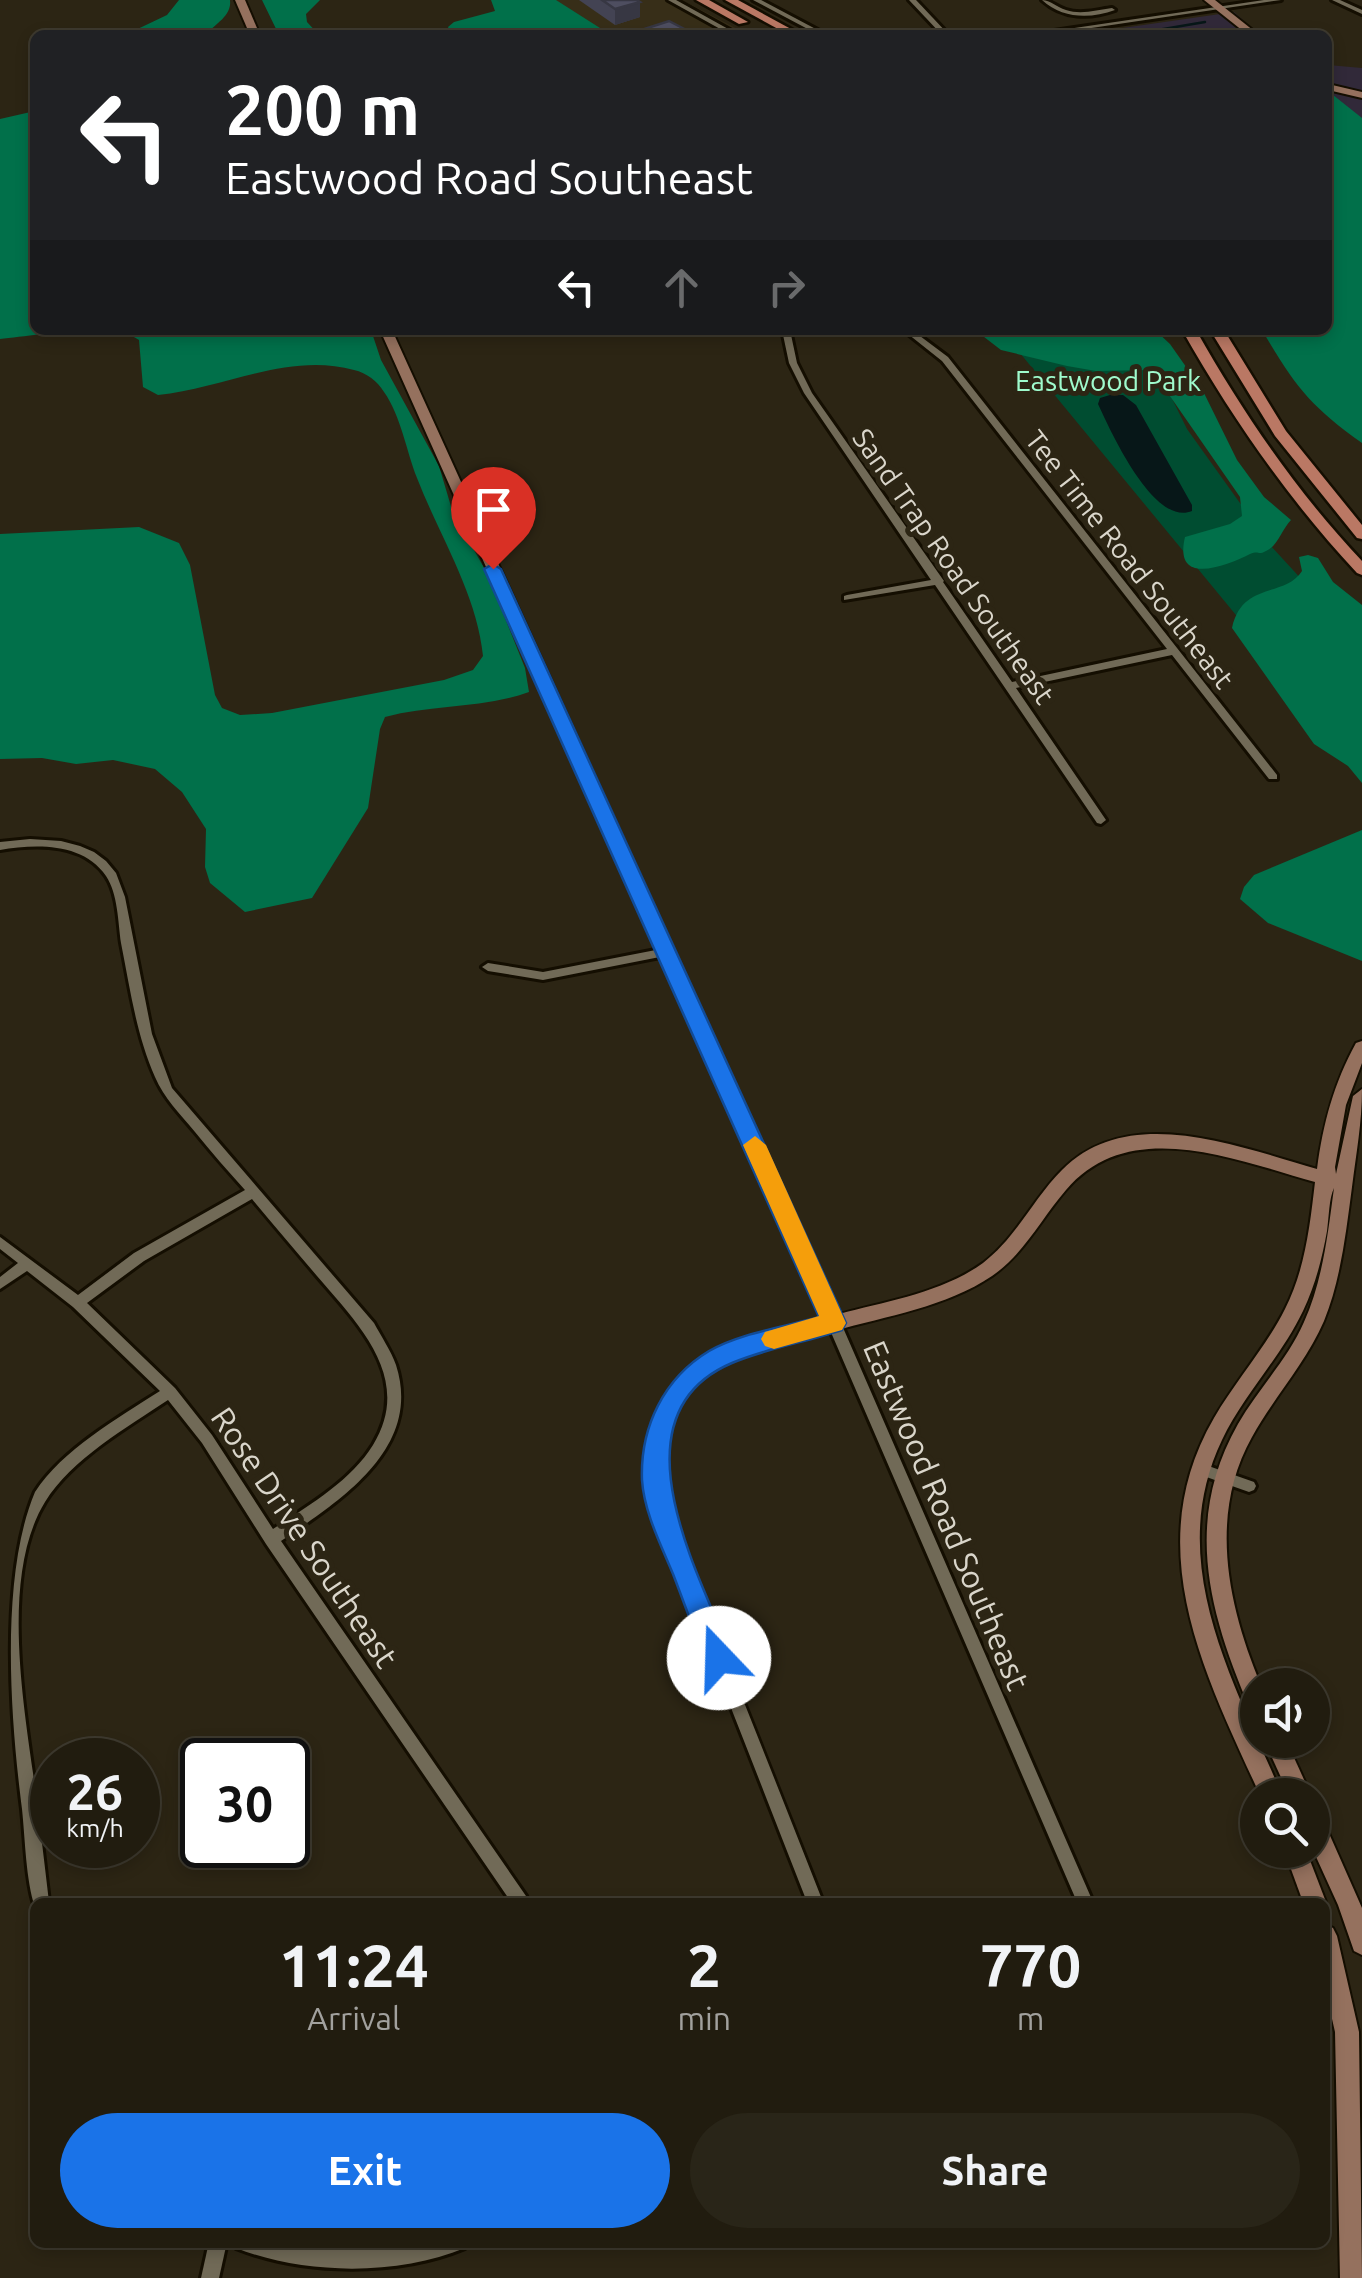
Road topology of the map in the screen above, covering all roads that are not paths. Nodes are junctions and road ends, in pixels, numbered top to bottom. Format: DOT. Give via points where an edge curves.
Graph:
graph roads {
  1 [pos="240,0"];
  2 [pos="671,0"];
  3 [pos="701,0"];
  4 [pos="730,0"];
  5 [pos="756,0"];
  6 [pos="912,0"];
  7 [pos="1045,0"];
  8 [pos="1102,0"];
  9 [pos="1209,0"];
  10 [pos="1278,0"];
  11 [pos="1335,0"];
  12 [pos="1218,8"];
  13 [pos="1112,10"];
  14 [pos="1362,12"];
  15 [pos="1124,22"];
  16 [pos="253,30"];
  17 [pos="727,30"];
  18 [pos="758,30"];
  19 [pos="787,30"];
  20 [pos="814,30"];
  21 [pos="941,30"];
  22 [pos="1079,30"];
  23 [pos="1240,30"];
  24 [pos="1247,30"];
  25 [pos="1332,86"];
  26 [pos="1362,93"];
  27 [pos="388,335"];
  28 [pos="787,335"];
  29 [pos="913,335"];
  30 [pos="1192,335"];
  31 [pos="1221,335"];
  32 [pos="1362,535"];
  33 [pos="1362,570"];
  34 [pos="939,581"];
  35 [pos="847,598"];
  36 [pos="1174,652"];
  37 [pos="1010,686"];
  38 [pos="1273,777"];
  39 [pos="1101,820"];
  40 [pos="0,846"];
  41 [pos="666,952"];
  42 [pos="488,967"];
  43 [pos="1362,1048"];
  44 [pos="1362,1096"];
  45 [pos="1333,1180"];
  46 [pos="251,1193"];
  47 [pos="0,1242"];
  48 [pos="27,1264"];
  49 [pos="0,1284"];
  50 [pos="78,1303"];
  51 [pos="834,1323"];
  52 [pos="170,1392"];
  53 [pos="1200,1470"];
  54 [pos="1222,1477"];
  55 [pos="1249,1486"];
  56 [pos="270,1540"];
  57 [pos="1243,1668"];
  58 [pos="1265,1778"];
  59 [pos="1330,1860"];
  60 [pos="1301,1868"];
  61 [pos="40,1898"];
  62 [pos="517,1898"];
  63 [pos="813,1898"];
  64 [pos="1083,1898"];
  65 [pos="1312,1898"];
  66 [pos="1362,1943"];
  67 [pos="1330,1958"];
  68 [pos="217,2248"];
  69 [pos="264,2248"];
  70 [pos="436,2248"];
  71 [pos="210,2278"];
  72 [pos="1353,2278"];
  1 -- 16 [label="street"];
  2 -- 17 [label="street"];
  3 -- 18 [label="main road"];
  4 -- 19 [label="main road"];
  5 -- 20 [label="street"];
  6 -- 21 [label="street"];
  7 -- 13 [label="street" via="1061,14"];
  8 -- 13 [label="street"];
  9 -- 12 [label="street"];
  10 -- 12 [label="street"];
  11 -- 14 [label="street"];
  12 -- 15 [label="street"];
  12 -- 23 [label="street"];
  12 -- 24 [label="street"];
  13 -- 15 [label="street"];
  15 -- 22 [label="street"];
  25 -- 26 [label="street"];
  27 -- 41 [label="street, Eastwood Road Southeast"];
  28 -- 34 [label="street, Sand Trap Road Southeast" via="808,393"];
  29 -- 36 [label="street, Tee Time Road Southeast" via="945,359"];
  30 -- 33 [label="main road" via="1259,446"];
  31 -- 32 [label="main road" via="1280,433"];
  34 -- 35 [label="street"];
  34 -- 37 [label="street, Sand Trap Road Southeast"];
  36 -- 37 [label="street"];
  36 -- 38 [label="street, Tee Time Road Southeast"];
  37 -- 39 [label="street, Sand Trap Road Southeast"];
  40 -- 46 [label="street" via="48,842 81,851 113,879 155,1066 167,1091"];
  41 -- 42 [label="street" via="543,976"];
  41 -- 51 [label="street, Eastwood Road Southeast"];
  43 -- 45 [label="street" via="1336,1106"];
  44 -- 45 [label="street"];
  45 -- 51 [label="street" via="1177,1144 1136,1142 1109,1149 1069,1170 1004,1256 985,1270 942,1291"];
  45 -- 53 [label="street" via="1303,1290"];
  45 -- 54 [label="street" via="1332,1258 1317,1315"];
  46 -- 50 [label="street" via="139,1256"];
  46 -- 56 [label="street" via="369,1327 395,1385 386,1438 369,1466"];
  47 -- 48 [label="street, Rose Drive Southeast"];
  48 -- 49 [label="street"];
  48 -- 50 [label="street, Rose Drive Southeast"];
  50 -- 52 [label="street, Rose Drive Southeast"];
  51 -- 63 [label="street" via="738,1350 695,1373 664,1419 655,1482"];
  51 -- 64 [label="street, Eastwood Road Southeast"];
  52 -- 56 [label="street, Rose Drive Southeast"];
  52 -- 61 [label="street" via="60,1472 37,1500 10,1562 6,1624"];
  53 -- 54 [label="street"];
  53 -- 58 [label="street" via="1188,1535 1190,1583 1206,1645"];
  54 -- 55 [label="street"];
  54 -- 57 [label="street" via="1218,1580"];
  56 -- 62 [label="street, Rose Drive Southeast"];
  59 -- 66 [label="street"];
  60 -- 65 [label="street"];
  67 -- 72 [label="street" via="1347,2032"];
  68 -- 71 [label="street"];
  69 -- 70 [label="street" via="340,2261"];
}
